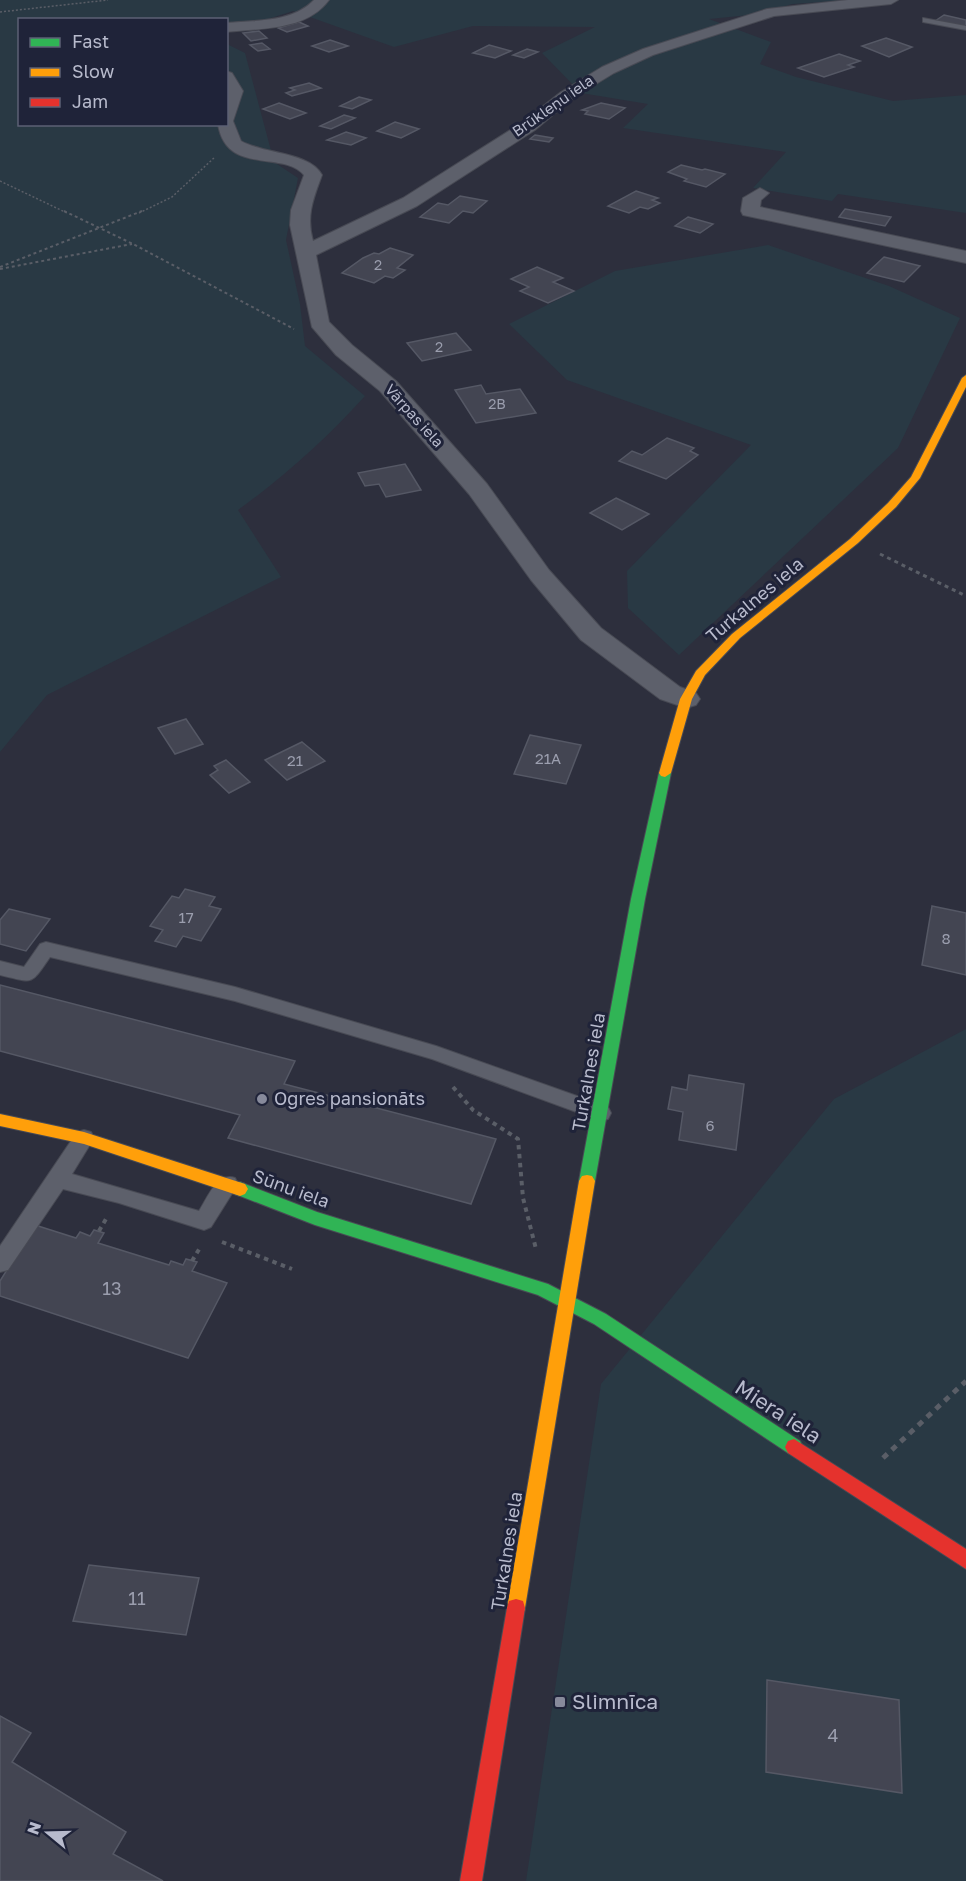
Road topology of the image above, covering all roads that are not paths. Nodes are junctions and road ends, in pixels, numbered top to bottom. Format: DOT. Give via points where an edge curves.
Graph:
graph roads {
  1 [pos="322,0"];
  2 [pos="891,0"];
  3 [pos="926,20"];
  4 [pos="228,28"];
  5 [pos="966,28"];
  6 [pos="228,79"];
  7 [pos="228,118"];
  8 [pos="226,126"];
  9 [pos="760,193"];
  10 [pos="306,252"];
  11 [pos="966,258"];
  12 [pos="966,378"];
  13 [pos="686,699"];
  14 [pos="0,968"];
  15 [pos="601,1113"];
  16 [pos="0,1120"];
  17 [pos="84,1138"];
  18 [pos="58,1179"];
  19 [pos="228,1185"];
  20 [pos="0,1263"];
  21 [pos="566,1300"];
  22 [pos="966,1560"];
  23 [pos="471,1881"];
  1 -- 4 [label="street" via="298,17"];
  2 -- 10 [label="street, Brūkleņu iela" via="772,12 648,52 567,94 529,126 410,202"];
  3 -- 5 [label="lane"];
  6 -- 7 [label="street" via="235,91"];
  8 -- 10 [label="street, Vārpas iela" via="234,145 246,152 285,159 310,169 313,175 300,210 299,225"];
  9 -- 11 [label="street" via="752,198 750,211"];
  10 -- 13 [label="street, Vārpas iela" via="319,323 388,386 478,489 540,575 591,634 670,693"];
  12 -- 13 [label="main road, Turkalnes iela" via="915,478 892,505 854,541 736,636 700,673"];
  13 -- 15 [label="main road, Turkalnes iela" via="670,748 640,888"];
  14 -- 15 [label="lane" via="28,975 46,949 235,994 436,1053"];
  15 -- 21 [label="main road, Turkalnes iela"];
  16 -- 17 [label="main road, Sūnu iela"];
  17 -- 18 [label="lane"];
  17 -- 19 [label="main road, Sūnu iela"];
  18 -- 19 [label="lane" via="204,1221"];
  18 -- 20 [label="lane"];
  19 -- 21 [label="main road, Sūnu iela" via="315,1218 542,1289"];
  21 -- 22 [label="main road, Miera iela"];
  21 -- 23 [label="main road, Turkalnes iela"];
}
